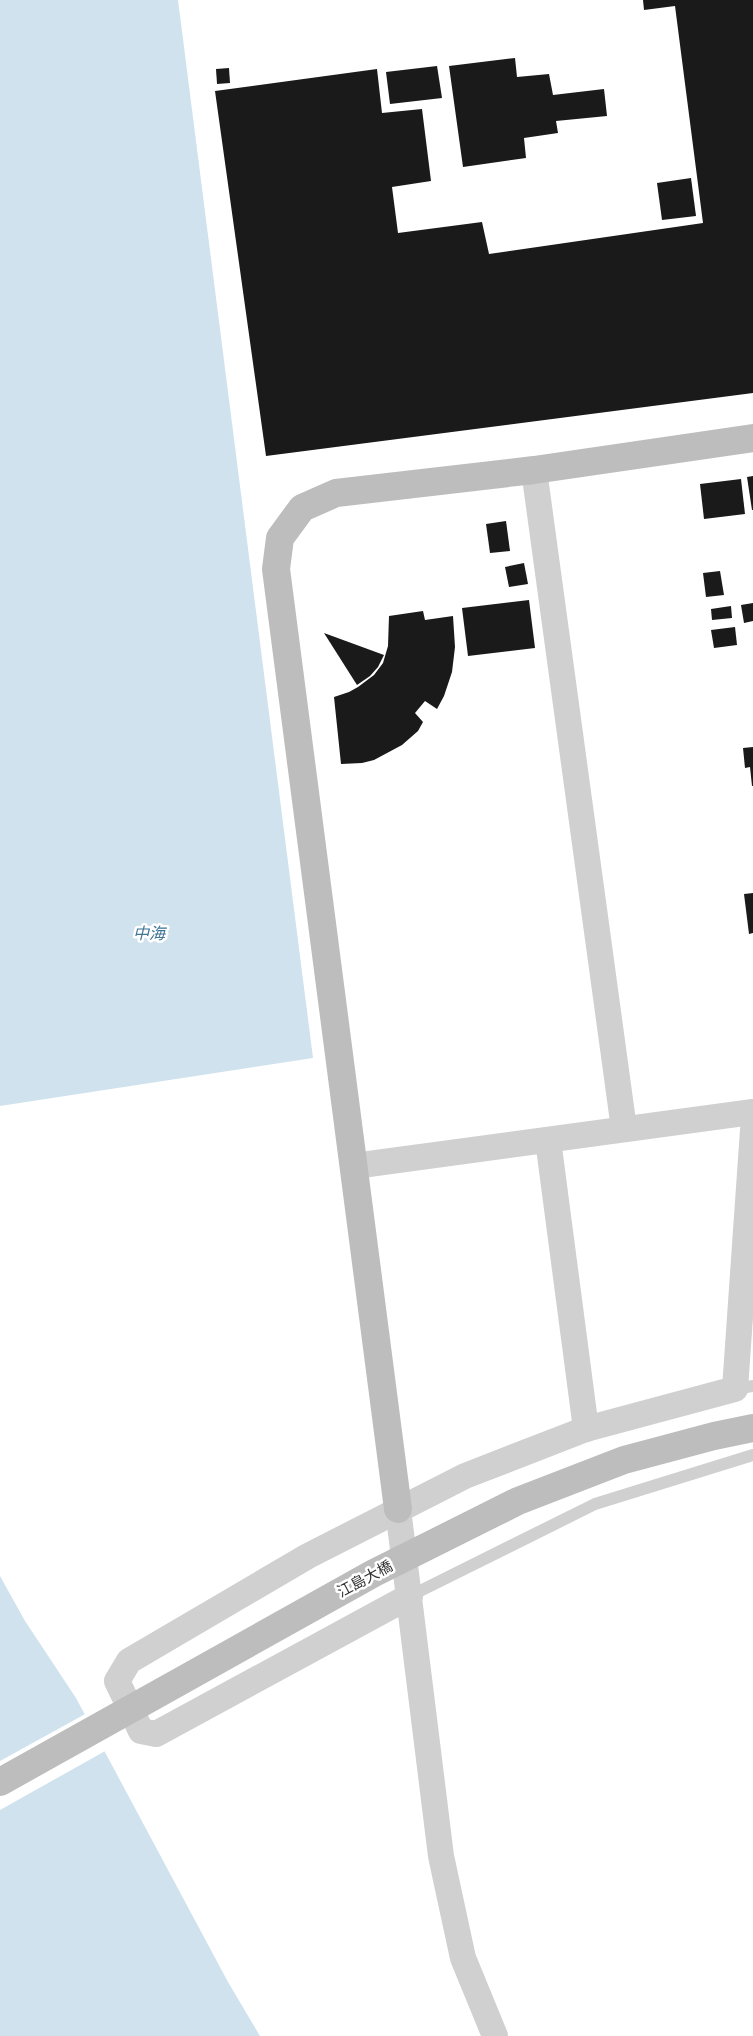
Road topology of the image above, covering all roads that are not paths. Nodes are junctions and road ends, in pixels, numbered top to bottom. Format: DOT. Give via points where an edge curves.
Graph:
graph roads {
  1 [pos="753,438"];
  2 [pos="534,470"];
  3 [pos="753,1112"];
  4 [pos="624,1129"];
  5 [pos="753,1130"];
  6 [pos="548,1140"];
  7 [pos="354,1166"];
  8 [pos="744,1387"];
  9 [pos="753,1428"];
  10 [pos="586,1429"];
  11 [pos="753,1455"];
  12 [pos="398,1509"];
  13 [pos="410,1596"];
  14 [pos="0,1782"];
  15 [pos="495,2036"];
  1 -- 2 [label="street"];
  2 -- 4 [label="street"];
  2 -- 7 [label="street" via="336,493 302,508 280,538 276,569"];
  3 -- 4 [label="street"];
  4 -- 6 [label="street"];
  5 -- 8 [label="street"];
  6 -- 7 [label="street"];
  6 -- 10 [label="street"];
  7 -- 12 [label="street"];
  8 -- 10 [label="street"];
  9 -- 14 [label="street, 江島大橋" via="624,1460 518,1501 374,1573"];
  10 -- 12 [label="street" via="465,1476"];
  11 -- 13 [label="lane" via="595,1504"];
  12 -- 13 [label="street"];
  12 -- 13 [label="street" via="308,1556 129,1661 116,1681 141,1731 156,1734"];
  13 -- 15 [label="street" via="441,1856 463,1958"];
}
